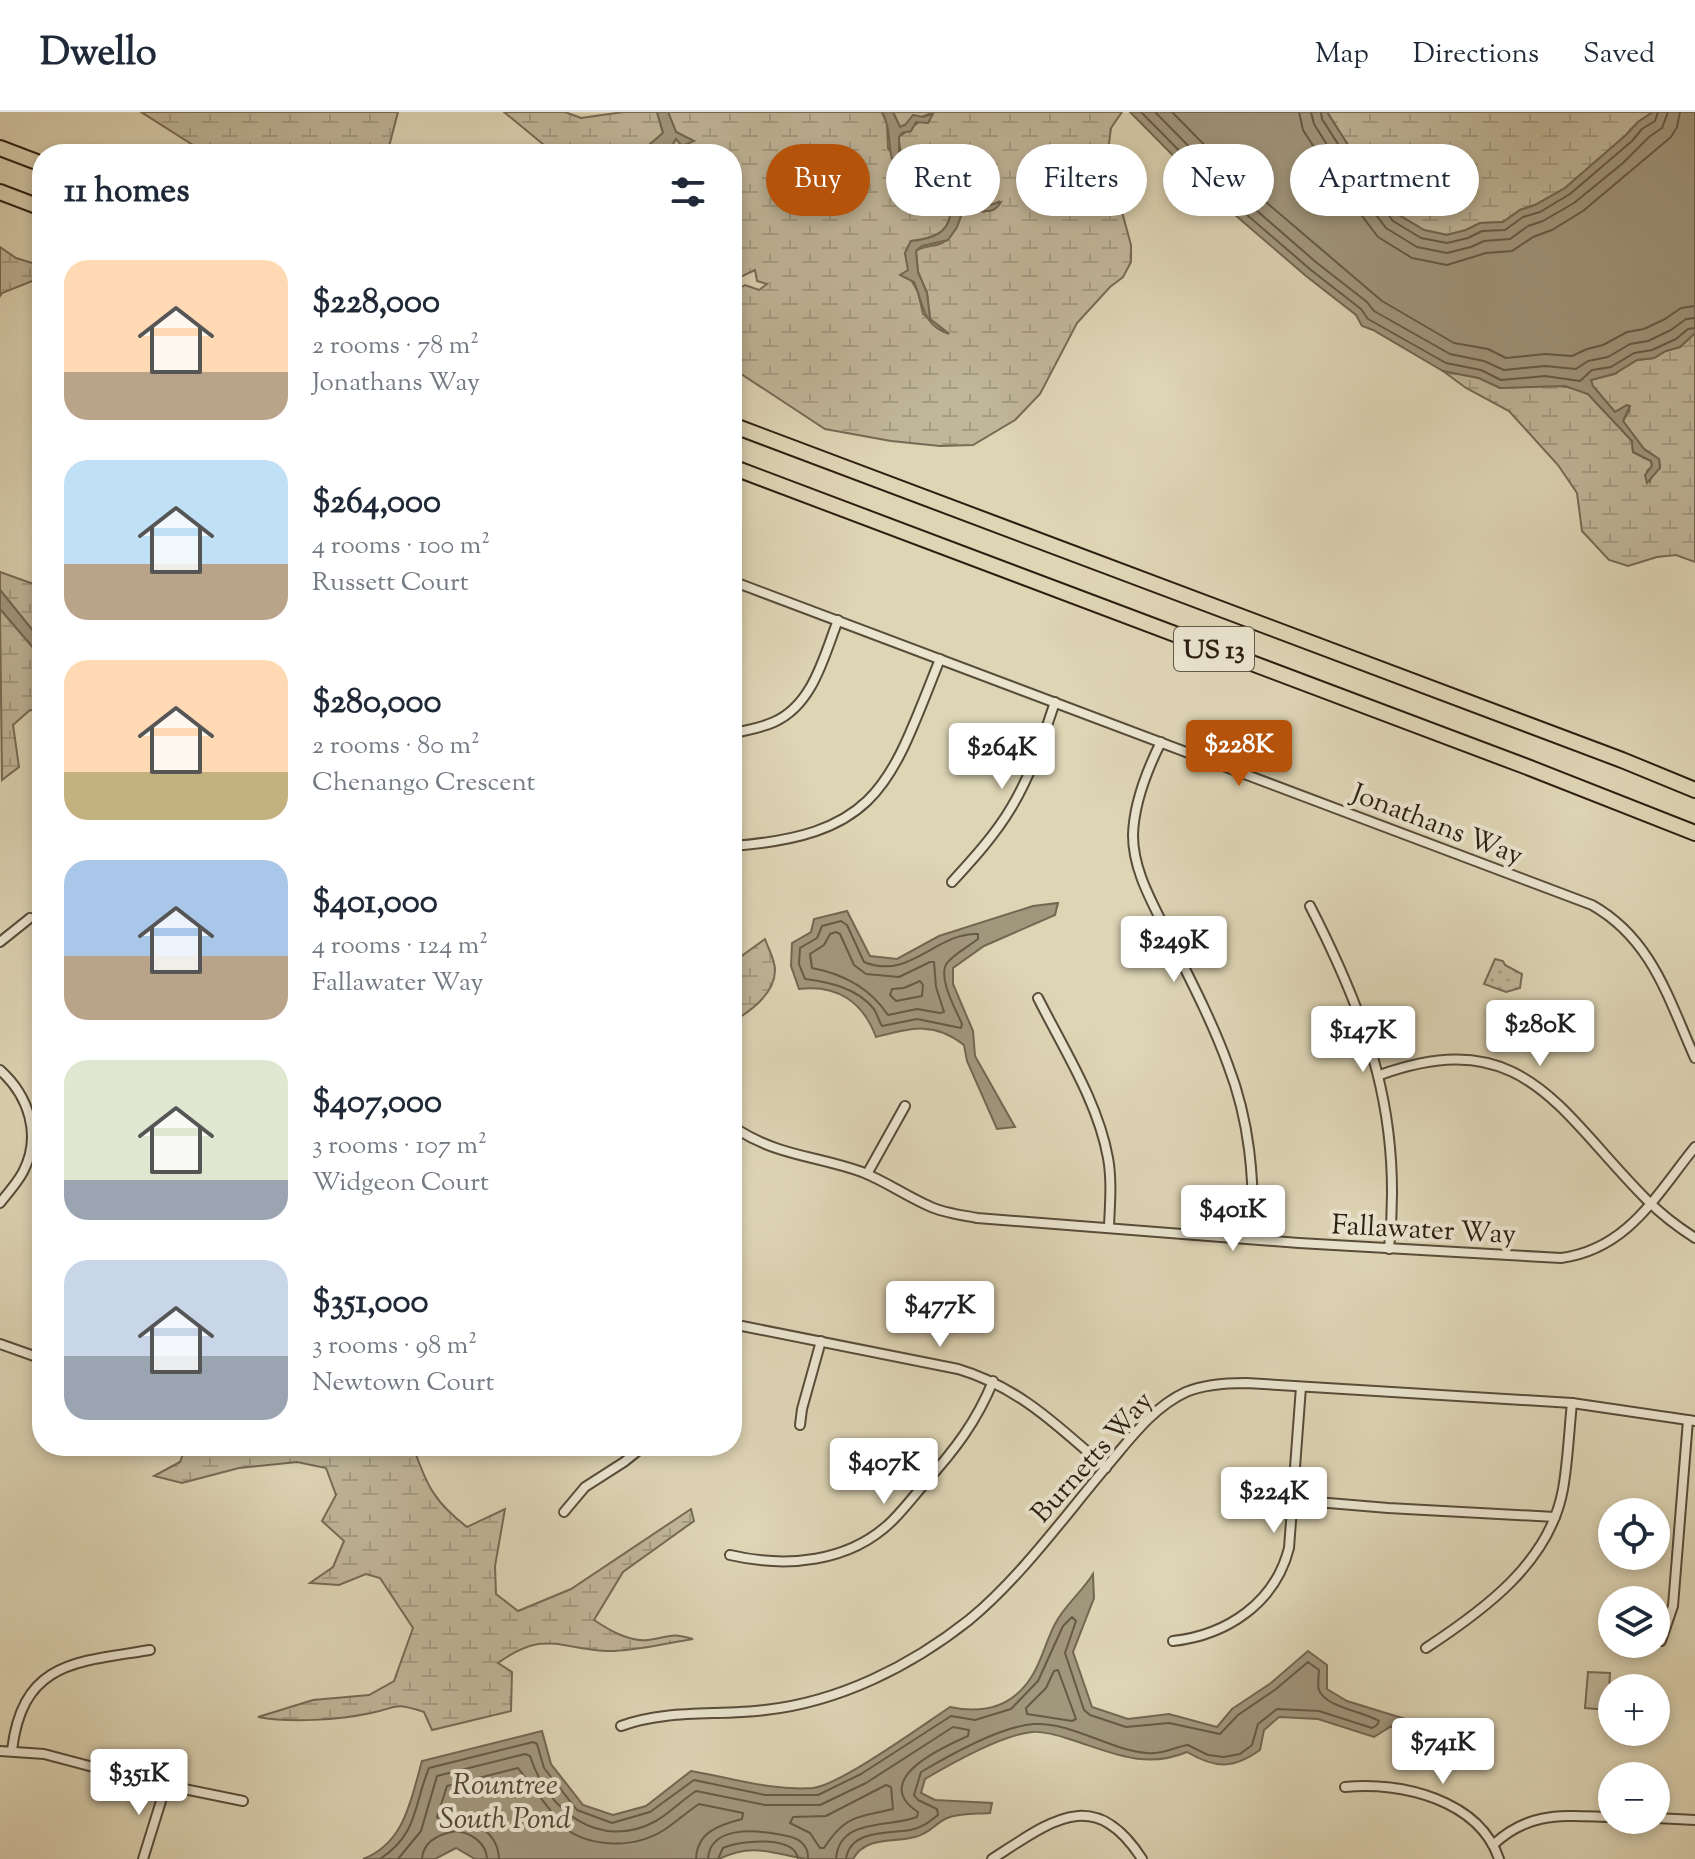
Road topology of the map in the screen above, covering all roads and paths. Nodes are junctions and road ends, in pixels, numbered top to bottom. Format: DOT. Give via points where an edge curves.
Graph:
graph roads {
  1 [pos="0,148"];
  2 [pos="32,160"];
  3 [pos="0,192"];
  4 [pos="32,204"];
  5 [pos="742,429"];
  6 [pos="742,471"];
  7 [pos="742,585"];
  8 [pos="838,620"];
  9 [pos="940,659"];
  10 [pos="1055,702"];
  11 [pos="742,731"];
  12 [pos="1161,742"];
  13 [pos="1695,790"];
  14 [pos="1695,833"];
  15 [pos="742,845"];
  16 [pos="952,882"];
  17 [pos="1310,906"];
  18 [pos="30,918"];
  19 [pos="0,942"];
  20 [pos="1038,998"];
  21 [pos="1695,1058"];
  22 [pos="0,1070"];
  23 [pos="1380,1075"];
  24 [pos="905,1106"];
  25 [pos="742,1133"];
  26 [pos="1695,1147"];
  27 [pos="867,1174"];
  28 [pos="0,1203"];
  29 [pos="1650,1203"];
  30 [pos="1109,1226"];
  31 [pos="1253,1238"];
  32 [pos="1695,1238"];
  33 [pos="1389,1249"];
  34 [pos="742,1326"];
  35 [pos="821,1341"];
  36 [pos="0,1344"];
  37 [pos="32,1355"];
  38 [pos="993,1381"];
  39 [pos="1301,1387"];
  40 [pos="1572,1403"];
  41 [pos="1692,1420"];
  42 [pos="800,1425"];
  43 [pos="632,1456"];
  44 [pos="1106,1468"];
  45 [pos="1293,1500"];
  46 [pos="564,1512"];
  47 [pos="1555,1517"];
  48 [pos="730,1555"];
  49 [pos="1670,1615"];
  50 [pos="1173,1641"];
  51 [pos="1426,1648"];
  52 [pos="150,1650"];
  53 [pos="621,1726"];
  54 [pos="12,1750"];
  55 [pos="0,1751"];
  56 [pos="166,1785"];
  57 [pos="1345,1787"];
  58 [pos="243,1801"];
  59 [pos="1598,1817"];
  60 [pos="1670,1819"];
  61 [pos="1695,1820"];
  62 [pos="1493,1845"];
  63 [pos="143,1859"];
  64 [pos="992,1859"];
  65 [pos="1142,1859"];
  66 [pos="1499,1859"];
  1 -- 2 [label="highway"];
  3 -- 4 [label="highway"];
  5 -- 13 [label="highway, US 13"];
  6 -- 14 [label="highway, US 13"];
  7 -- 8 [label="street, Jonathans Way"];
  8 -- 9 [label="street, Jonathans Way"];
  8 -- 11 [label="street" via="798,705 776,721"];
  9 -- 10 [label="street, Jonathans Way"];
  9 -- 15 [label="street" via="889,775 864,806 817,833"];
  10 -- 12 [label="street, Jonathans Way"];
  10 -- 16 [label="street" via="1012,807"];
  12 -- 21 [label="street, Jonathans Way" via="1608,914 1644,949"];
  12 -- 31 [label="street" via="1134,819 1134,852 1143,883 1239,1095 1253,1167"];
  17 -- 23 [label="street" via="1354,1000"];
  18 -- 19 [label="street"];
  20 -- 30 [label="street" via="1100,1128 1109,1170"];
  22 -- 28 [label="street" via="26,1103 32,1139 22,1173"];
  23 -- 29 [label="street" via="1417,1063 1461,1060 1519,1074 1548,1094"];
  23 -- 33 [label="street" via="1393,1164"];
  24 -- 27 [label="street"];
  25 -- 27 [label="street, Fallawater Way" via="780,1152"];
  26 -- 29 [label="street, Fallawater Way"];
  27 -- 30 [label="street, Fallawater Way" via="931,1208 977,1218"];
  29 -- 32 [label="street"];
  29 -- 33 [label="street, Fallawater Way" via="1619,1237 1571,1257"];
  30 -- 31 [label="street, Fallawater Way"];
  31 -- 33 [label="street, Fallawater Way"];
  34 -- 35 [label="street"];
  35 -- 38 [label="street"];
  35 -- 42 [label="street"];
  36 -- 37 [label="street"];
  38 -- 44 [label="street" via="1023,1398"];
  38 -- 48 [label="street" via="960,1443 875,1535 842,1553 806,1561"];
  39 -- 40 [label="street, Burnetts Way"];
  39 -- 44 [label="street, Burnetts Way" via="1238,1383 1184,1393 1155,1413"];
  39 -- 45 [label="street"];
  40 -- 41 [label="street, Burnetts Way"];
  40 -- 47 [label="street" via="1563,1491"];
  41 -- 49 [label="street"];
  43 -- 46 [label="street" via="585,1487"];
  44 -- 53 [label="street, Burnetts Way" via="988,1603 933,1646 885,1674 830,1695 766,1710 664,1715"];
  45 -- 47 [label="street"];
  45 -- 50 [label="street" via="1286,1559 1259,1601 1216,1632"];
  47 -- 51 [label="street" via="1518,1574 1477,1613"];
  52 -- 54 [label="street" via="80,1661 40,1681 15,1722"];
  54 -- 55 [label="street"];
  54 -- 56 [label="street"];
  56 -- 58 [label="street"];
  56 -- 63 [label="street"];
  57 -- 62 [label="street" via="1395,1787 1453,1806 1478,1824"];
  59 -- 62 [label="street" via="1542,1817"];
  60 -- 61 [label="street"];
  62 -- 66 [label="street"];
  64 -- 65 [label="street" via="1043,1827 1079,1815 1113,1824"];
}
